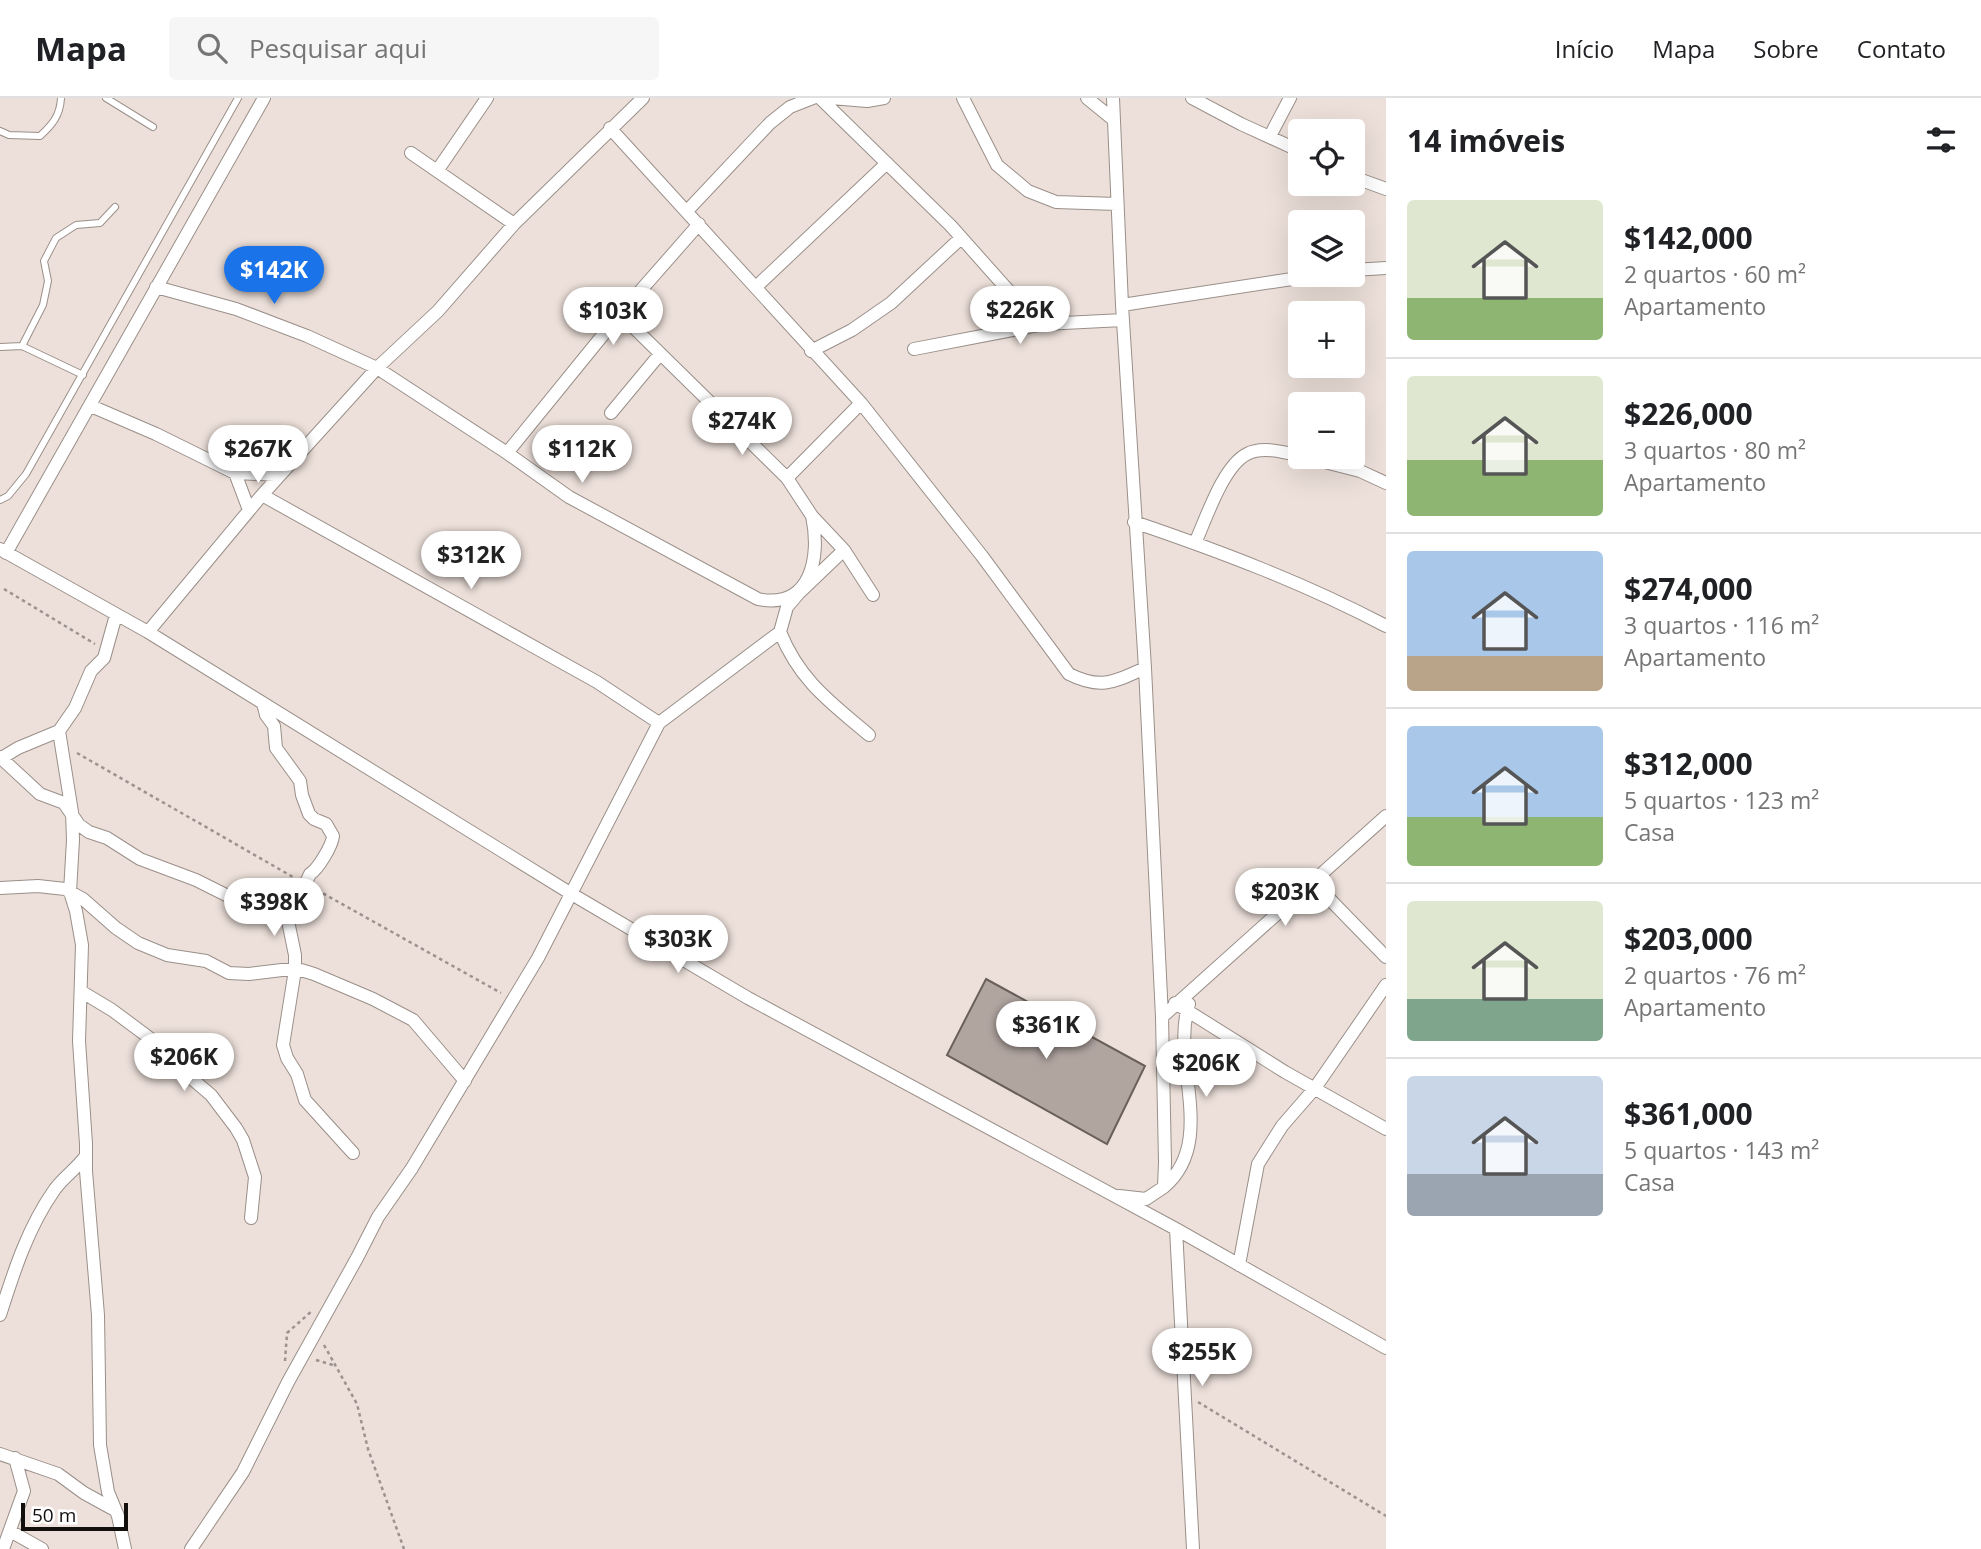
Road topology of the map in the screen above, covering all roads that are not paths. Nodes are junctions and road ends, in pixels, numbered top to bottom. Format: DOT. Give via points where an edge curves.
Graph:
graph roads {
  1 [pos="61,98"];
  2 [pos="106,98"];
  3 [pos="239,98"];
  4 [pos="264,98"];
  5 [pos="487,98"];
  6 [pos="643,98"];
  7 [pos="821,98"];
  8 [pos="884,98"];
  9 [pos="963,98"];
  10 [pos="1087,98"];
  11 [pos="1113,98"];
  12 [pos="1192,98"];
  13 [pos="1290,98"];
  14 [pos="1114,120"];
  15 [pos="153,127"];
  16 [pos="610,128"];
  17 [pos="0,131"];
  18 [pos="1270,136"];
  19 [pos="1288,145"];
  20 [pos="411,153"];
  21 [pos="887,163"];
  22 [pos="437,171"];
  23 [pos="1365,181"];
  24 [pos="1386,189"];
  25 [pos="1117,204"];
  26 [pos="115,207"];
  27 [pos="687,211"];
  28 [pos="514,224"];
  29 [pos="699,224"];
  30 [pos="961,238"];
  31 [pos="1386,268"];
  32 [pos="1365,269"];
  33 [pos="1288,280"];
  34 [pos="757,286"];
  35 [pos="156,287"];
  36 [pos="1122,306"];
  37 [pos="620,314"];
  38 [pos="1123,320"];
  39 [pos="1044,324"];
  40 [pos="22,346"];
  41 [pos="0,347"];
  42 [pos="914,349"];
  43 [pos="811,351"];
  44 [pos="660,354"];
  45 [pos="377,369"];
  46 [pos="83,375"];
  47 [pos="861,403"];
  48 [pos="91,406"];
  49 [pos="611,412"];
  50 [pos="507,453"];
  51 [pos="1288,454"];
  52 [pos="1352,469"];
  53 [pos="235,473"];
  54 [pos="280,475"];
  55 [pos="787,478"];
  56 [pos="1386,483"];
  57 [pos="262,495"];
  58 [pos="0,500"];
  59 [pos="250,510"];
  60 [pos="812,516"];
  61 [pos="1134,522"];
  62 [pos="1195,543"];
  63 [pos="844,550"];
  64 [pos="3,551"];
  65 [pos="797,594"];
  66 [pos="873,594"];
  67 [pos="116,615"];
  68 [pos="1386,626"];
  69 [pos="148,632"];
  70 [pos="780,632"];
  71 [pos="1145,668"];
  72 [pos="263,703"];
  73 [pos="659,723"];
  74 [pos="59,731"];
  75 [pos="869,735"];
  76 [pos="0,758"];
  77 [pos="72,812"];
  78 [pos="1386,816"];
  79 [pos="1312,881"];
  80 [pos="0,888"];
  81 [pos="70,892"];
  82 [pos="570,893"];
  83 [pos="288,921"];
  84 [pos="1386,957"];
  85 [pos="295,970"];
  86 [pos="1195,985"];
  87 [pos="1386,985"];
  88 [pos="82,992"];
  89 [pos="1175,1003"];
  90 [pos="1187,1011"];
  91 [pos="1162,1017"];
  92 [pos="465,1081"];
  93 [pos="1315,1088"];
  94 [pos="1386,1129"];
  95 [pos="353,1153"];
  96 [pos="85,1157"];
  97 [pos="1164,1187"];
  98 [pos="1112,1195"];
  99 [pos="251,1218"];
  100 [pos="1176,1229"];
  101 [pos="1239,1265"];
  102 [pos="0,1315"];
  103 [pos="1386,1348"];
  104 [pos="0,1454"];
  105 [pos="15,1458"];
  106 [pos="115,1510"];
  107 [pos="10,1531"];
  108 [pos="3,1549"];
  109 [pos="42,1549"];
  110 [pos="125,1549"];
  111 [pos="191,1549"];
  112 [pos="1193,1549"];
  1 -- 17 [label="lane" via="54,124 40,136"];
  2 -- 15 [label="lane"];
  3 -- 46 [label="lane"];
  4 -- 35 [label="street"];
  5 -- 22 [label="street"];
  6 -- 16 [label="street"];
  7 -- 8 [label="street"];
  7 -- 21 [label="street"];
  7 -- 27 [label="street" via="790,107 770,123"];
  9 -- 25 [label="street" via="997,165 1028,191 1056,202"];
  10 -- 14 [label="street"];
  11 -- 14 [label="street"];
  12 -- 18 [label="street"];
  13 -- 18 [label="street"];
  14 -- 25 [label="street"];
  16 -- 27 [label="street"];
  16 -- 28 [label="street"];
  18 -- 19 [label="street"];
  20 -- 22 [label="street"];
  21 -- 30 [label="street"];
  21 -- 34 [label="street"];
  22 -- 28 [label="street"];
  23 -- 24 [label="street"];
  25 -- 36 [label="street"];
  26 -- 40 [label="lane" via="100,223 76,225 56,238 44,261 43,305"];
  27 -- 29 [label="street"];
  28 -- 45 [label="street" via="438,311"];
  29 -- 34 [label="street"];
  29 -- 37 [label="street"];
  30 -- 39 [label="street"];
  30 -- 43 [label="street" via="891,303"];
  31 -- 32 [label="street"];
  33 -- 36 [label="street"];
  34 -- 43 [label="street"];
  35 -- 45 [label="street" via="236,309"];
  35 -- 48 [label="street"];
  36 -- 38 [label="street"];
  37 -- 44 [label="street"];
  37 -- 50 [label="street"];
  38 -- 39 [label="street"];
  38 -- 61 [label="street"];
  39 -- 42 [label="street"];
  40 -- 41 [label="lane"];
  40 -- 46 [label="lane"];
  43 -- 47 [label="street"];
  44 -- 49 [label="street"];
  44 -- 55 [label="street"];
  45 -- 50 [label="street"];
  45 -- 54 [label="street"];
  46 -- 58 [label="lane" via="26,474"];
  47 -- 55 [label="street"];
  47 -- 71 [label="street" via="1069,674 1100,685"];
  48 -- 53 [label="street"];
  48 -- 64 [label="street"];
  50 -- 65 [label="street" via="569,497 758,599 771,602"];
  51 -- 62 [label="street" via="1260,450 1236,461"];
  52 -- 56 [label="street"];
  53 -- 54 [label="street"];
  53 -- 59 [label="street"];
  54 -- 57 [label="street"];
  55 -- 60 [label="street"];
  57 -- 59 [label="street"];
  57 -- 73 [label="street" via="597,682"];
  59 -- 69 [label="street"];
  60 -- 63 [label="street"];
  60 -- 65 [label="street" via="815,556"];
  61 -- 62 [label="street"];
  61 -- 71 [label="street"];
  62 -- 68 [label="street" via="1271,570"];
  63 -- 65 [label="street"];
  63 -- 66 [label="street"];
  64 -- 67 [label="street"];
  65 -- 70 [label="street"];
  67 -- 69 [label="street"];
  67 -- 74 [label="street" via="107,652 87,677 75,708"];
  69 -- 72 [label="street"];
  70 -- 73 [label="street"];
  70 -- 75 [label="street" via="811,685"];
  71 -- 91 [label="street"];
  72 -- 82 [label="street"];
  72 -- 83 [label="street" via="274,726 276,748 300,781 309,814 326,824 333,836"];
  73 -- 82 [label="street"];
  74 -- 76 [label="street"];
  74 -- 77 [label="street"];
  76 -- 77 [label="street" via="40,794 64,803"];
  77 -- 81 [label="street"];
  77 -- 83 [label="street" via="84,829 141,859"];
  78 -- 79 [label="street"];
  79 -- 84 [label="street"];
  79 -- 86 [label="street"];
  80 -- 81 [label="street" via="51,887"];
  81 -- 85 [label="street" via="122,932 167,955 206,961 235,974"];
  81 -- 88 [label="street" via="82,938"];
  82 -- 92 [label="street" via="538,958"];
  82 -- 98 [label="street" via="748,998"];
  83 -- 85 [label="street"];
  85 -- 92 [label="street" via="367,996 413,1020"];
  85 -- 95 [label="street" via="283,1045 287,1058 305,1100"];
  86 -- 89 [label="street"];
  86 -- 90 [label="street"];
  87 -- 93 [label="street"];
  88 -- 96 [label="street" via="79,1041"];
  88 -- 99 [label="street" via="154,1041 211,1095 243,1140 255,1177"];
  89 -- 90 [label="street"];
  89 -- 91 [label="street"];
  90 -- 93 [label="street"];
  90 -- 97 [label="street" via="1188,1150 1178,1175"];
  91 -- 97 [label="street"];
  92 -- 111 [label="street" via="378,1217 243,1472"];
  93 -- 94 [label="street"];
  93 -- 101 [label="street" via="1282,1126 1258,1164"];
  96 -- 102 [label="street" via="40,1213 19,1256"];
  96 -- 106 [label="street" via="98,1315 100,1445"];
  97 -- 98 [label="street" via="1146,1199"];
  98 -- 100 [label="street"];
  100 -- 101 [label="street"];
  100 -- 112 [label="street"];
  101 -- 103 [label="street"];
  104 -- 105 [label="street"];
  105 -- 106 [label="street" via="64,1477"];
  105 -- 107 [label="street" via="24,1491"];
  106 -- 110 [label="street"];
  107 -- 108 [label="street"];
  107 -- 109 [label="street"];
}
